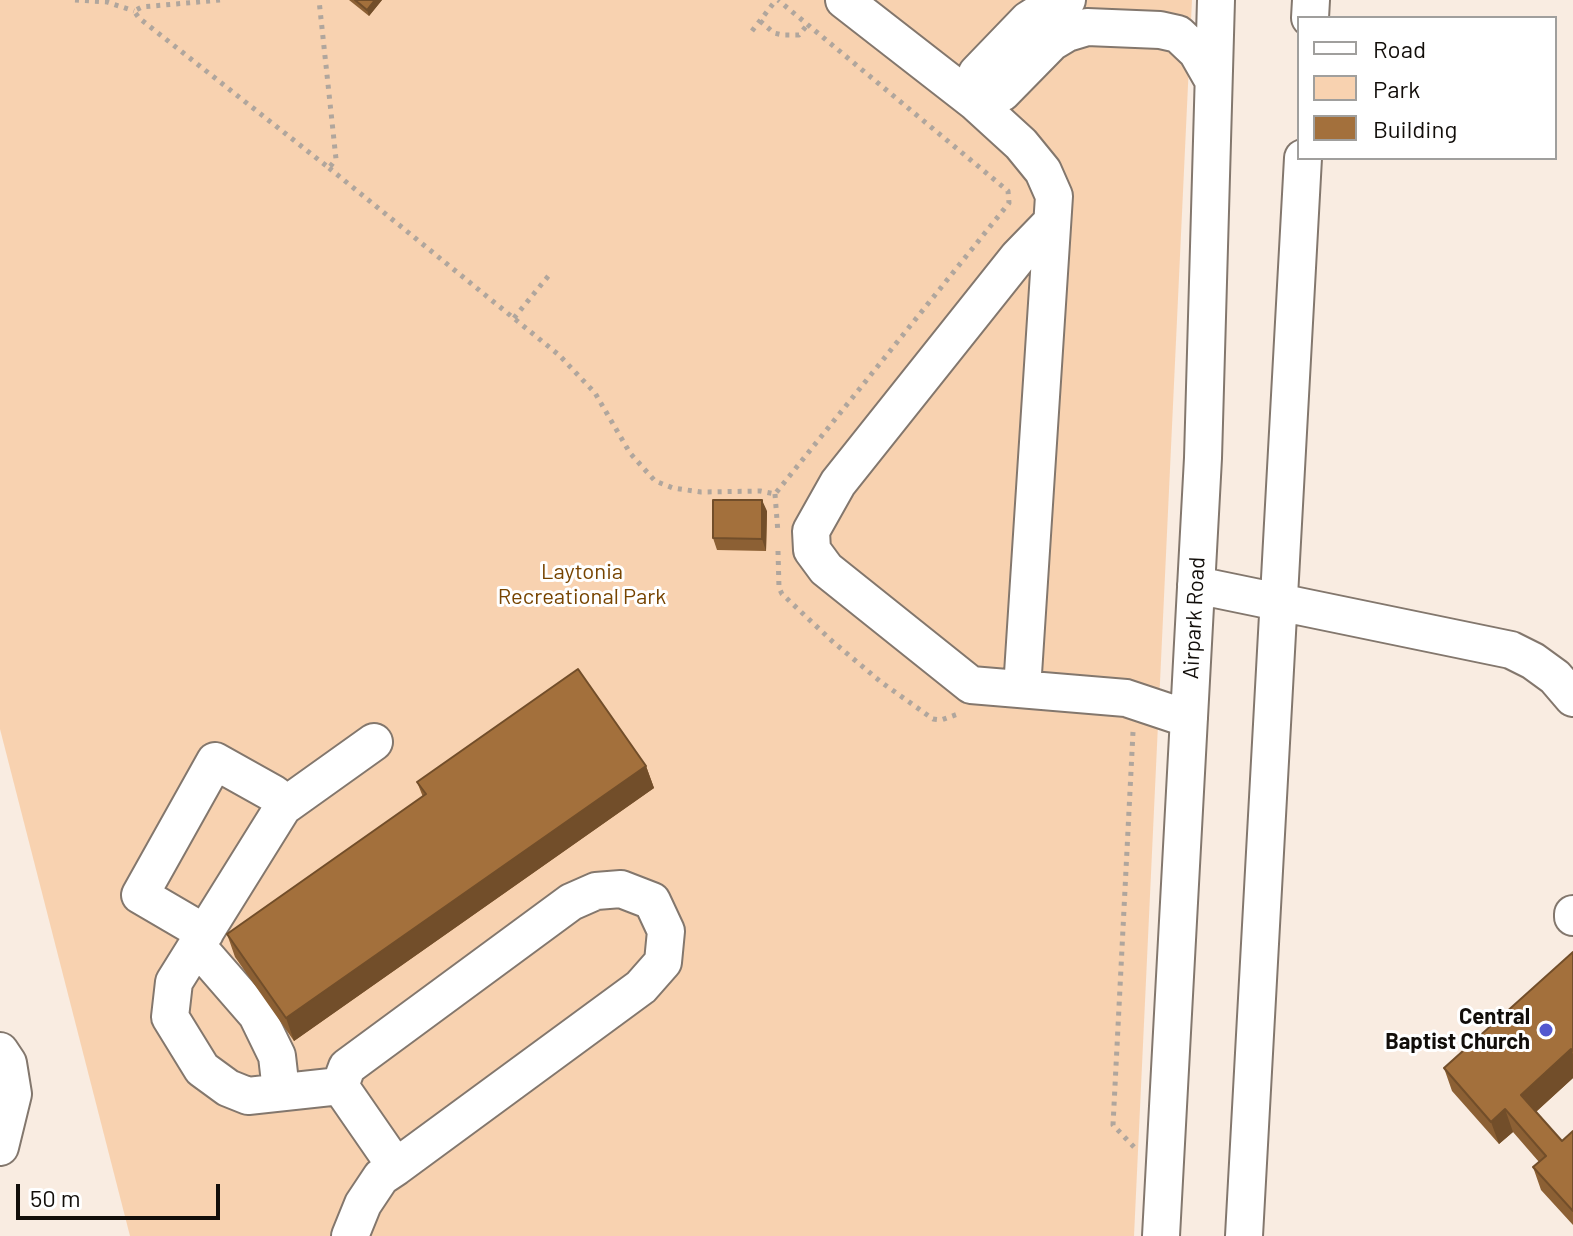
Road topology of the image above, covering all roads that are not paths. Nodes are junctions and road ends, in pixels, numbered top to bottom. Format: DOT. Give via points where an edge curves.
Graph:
graph roads {
  1 [pos="844,0"];
  2 [pos="1067,0"];
  3 [pos="1216,0"];
  4 [pos="1213,80"];
  5 [pos="975,102"];
  6 [pos="1303,160"];
  7 [pos="1052,222"];
  8 [pos="1196,585"];
  9 [pos="1280,600"];
  10 [pos="1022,689"];
  11 [pos="1573,698"];
  12 [pos="1189,719"];
  13 [pos="374,742"];
  14 [pos="283,807"];
  15 [pos="201,939"];
  16 [pos="0,1051"];
  17 [pos="340,1086"];
  18 [pos="281,1091"];
  19 [pos="0,1147"];
  20 [pos="396,1167"];
  21 [pos="350,1236"];
  22 [pos="1161,1236"];
  23 [pos="1244,1236"];
  1 -- 5 [label="street"];
  2 -- 5 [label="street" via="1028,20 977,73"];
  3 -- 4 [label="street, Airpark Road"];
  4 -- 5 [label="street" via="1197,52 1178,34 1087,27 1052,42 1002,93"];
  4 -- 8 [label="street, Airpark Road"];
  5 -- 7 [label="street" via="1043,171 1054,196"];
  6 -- 9 [label="street"];
  7 -- 10 [label="street"];
  7 -- 10 [label="street" via="858,457 811,531 812,550 826,569 971,685"];
  8 -- 9 [label="street"];
  8 -- 12 [label="street, Airpark Road"];
  9 -- 11 [label="street" via="1511,650 1555,677"];
  9 -- 23 [label="street"];
  10 -- 12 [label="street" via="1126,698"];
  12 -- 22 [label="street, Airpark Road"];
  13 -- 14 [label="street"];
  14 -- 15 [label="street"];
  14 -- 15 [label="street" via="274,794 215,761 140,895"];
  15 -- 18 [label="street" via="257,1015 277,1056"];
  15 -- 18 [label="street" via="174,982 170,1017 202,1069 228,1088 248,1096"];
  16 -- 19 [label="street" via="8,1063 13,1094"];
  17 -- 18 [label="street"];
  17 -- 20 [label="street"];
  17 -- 20 [label="street" via="347,1067 364,1051 571,902 596,891 621,889 652,901 666,931 663,962 641,987"];
  20 -- 21 [label="street" via="381,1177 363,1204"];
}
